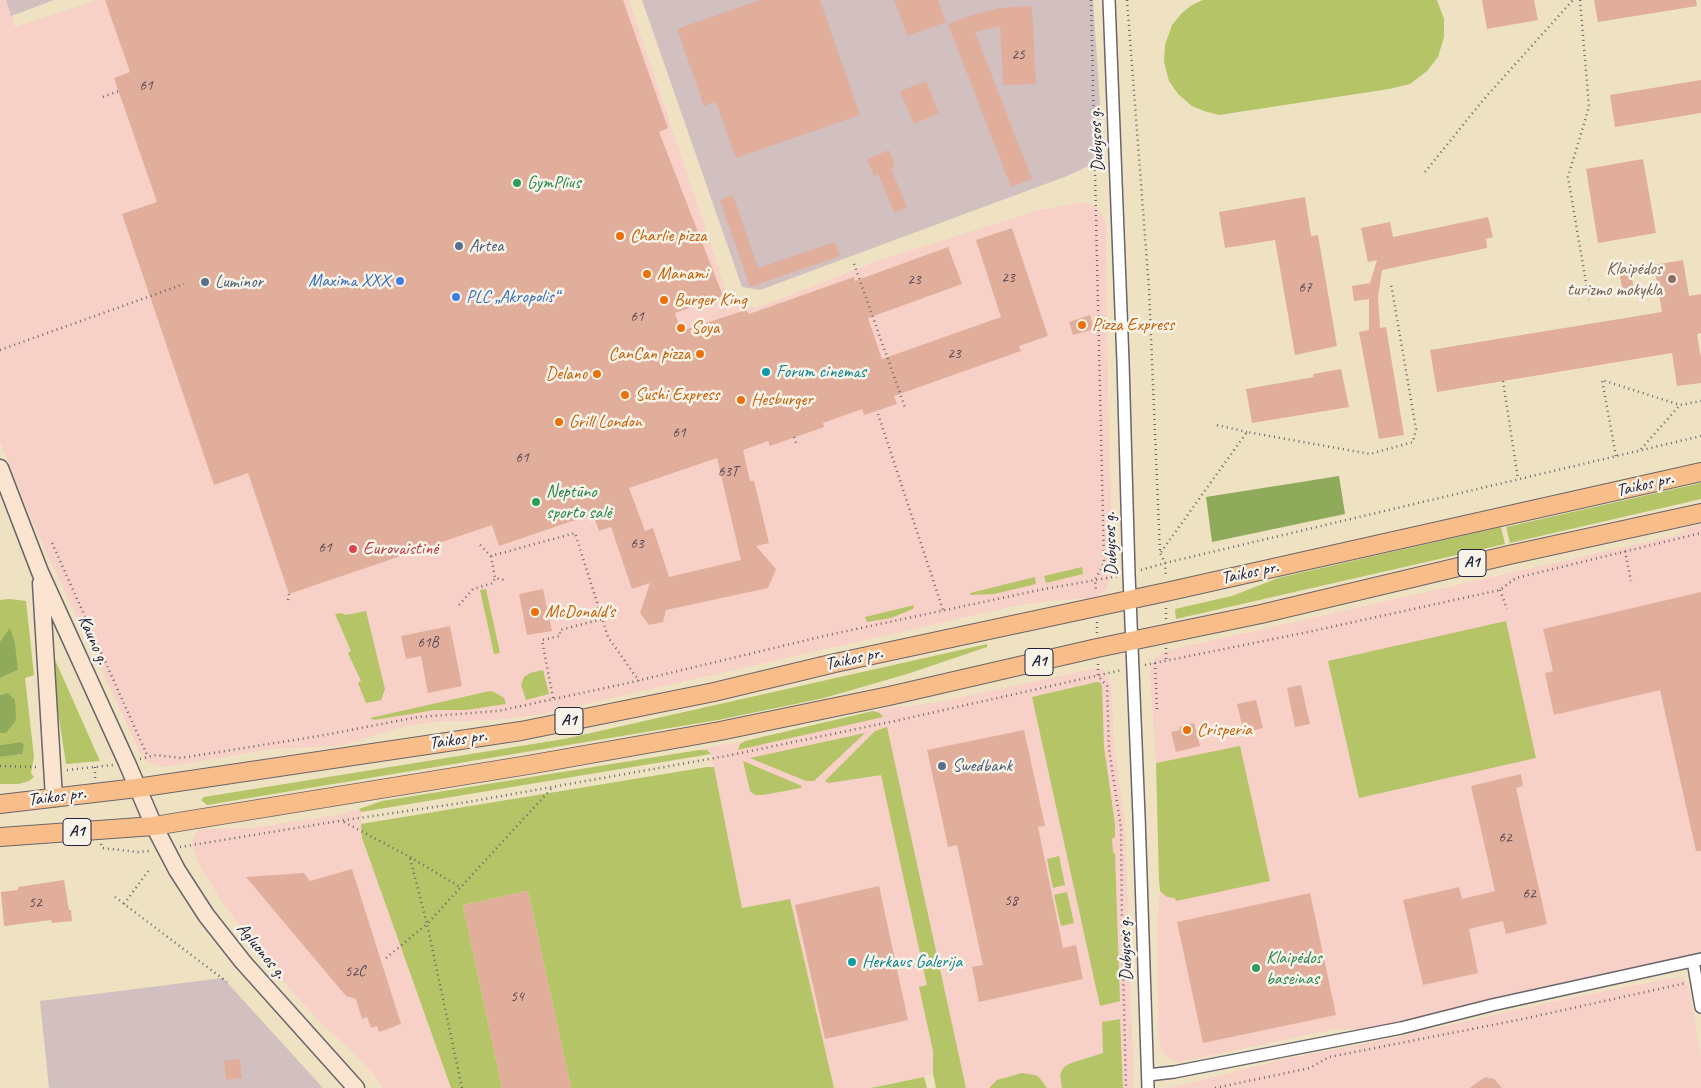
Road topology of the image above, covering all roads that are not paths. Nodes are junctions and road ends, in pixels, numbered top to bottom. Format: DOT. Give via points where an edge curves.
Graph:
graph roads {
  1 [pos="1109,0"];
  2 [pos="0,468"];
  3 [pos="1701,472"];
  4 [pos="1701,513"];
  5 [pos="40,572"];
  6 [pos="1130,600"];
  7 [pos="1132,641"];
  8 [pos="138,788"];
  9 [pos="54,798"];
  10 [pos="0,804"];
  11 [pos="154,826"];
  12 [pos="0,837"];
  13 [pos="1697,960"];
  14 [pos="1701,1008"];
  15 [pos="1148,1074"];
  16 [pos="356,1088"];
  17 [pos="1148,1088"];
  1 -- 6 [label="street, Dubysos g."];
  2 -- 5 [label="main road, Kauno g."];
  3 -- 6 [label="main road, Taikos pr. / A1"];
  4 -- 7 [label="main road, Taikos pr. / A1" via="1509,554 1300,606"];
  5 -- 8 [label="main road, Kauno g."];
  5 -- 9 [label="main road"];
  6 -- 7 [label="street, Dubysos g."];
  6 -- 8 [label="main road, Taikos pr. / A1" via="521,731"];
  7 -- 11 [label="main road, Taikos pr. / A1" via="720,731"];
  7 -- 15 [label="street, Dubysos g."];
  8 -- 9 [label="main road, Taikos pr. / A1"];
  8 -- 11 [label="main road, Kauno g."];
  9 -- 10 [label="main road, Taikos pr. / A1"];
  11 -- 12 [label="main road, Taikos pr. / A1"];
  11 -- 16 [label="main road, Agluonos g." via="206,915 262,984"];
  13 -- 14 [label="street"];
  13 -- 15 [label="street" via="1401,1028 1174,1072"];
  15 -- 17 [label="street, Dubysos g."];
}
